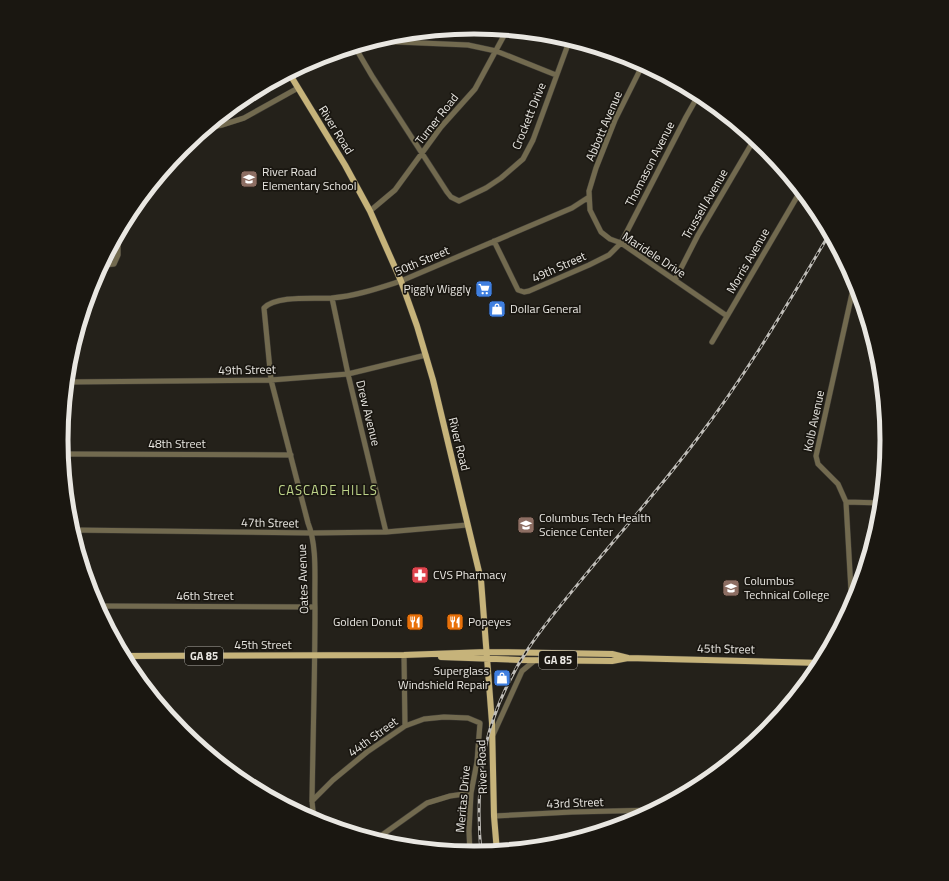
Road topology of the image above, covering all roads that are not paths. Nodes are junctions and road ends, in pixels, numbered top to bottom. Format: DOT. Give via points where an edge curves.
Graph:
graph roads {
  1 [pos="504,35"];
  2 [pos="396,42"];
  3 [pos="568,45"];
  4 [pos="358,51"];
  5 [pos="496,51"];
  6 [pos="640,70"];
  7 [pos="556,75"];
  8 [pos="292,78"];
  9 [pos="298,88"];
  10 [pos="696,100"];
  11 [pos="216,127"];
  12 [pos="752,143"];
  13 [pos="422,154"];
  14 [pos="798,195"];
  15 [pos="589,197"];
  16 [pos="370,211"];
  17 [pos="494,241"];
  18 [pos="622,243"];
  19 [pos="118,245"];
  20 [pos="108,265"];
  21 [pos="675,280"];
  22 [pos="401,281"];
  23 [pos="852,292"];
  24 [pos="332,298"];
  25 [pos="727,316"];
  26 [pos="264,317"];
  27 [pos="712,342"];
  28 [pos="426,355"];
  29 [pos="348,374"];
  30 [pos="271,380"];
  31 [pos="72,382"];
  32 [pos="69,454"];
  33 [pos="291,455"];
  34 [pos="846,502"];
  35 [pos="876,503"];
  36 [pos="467,525"];
  37 [pos="78,530"];
  38 [pos="386,532"];
  39 [pos="312,533"];
  40 [pos="851,593"];
  41 [pos="104,606"];
  42 [pos="314,607"];
  43 [pos="487,652"];
  44 [pos="404,655"];
  45 [pos="130,656"];
  46 [pos="315,656"];
  47 [pos="628,658"];
  48 [pos="487,659"];
  49 [pos="534,661"];
  50 [pos="814,663"];
  51 [pos="480,723"];
  52 [pos="405,726"];
  53 [pos="492,738"];
  54 [pos="471,793"];
  55 [pos="312,800"];
  56 [pos="642,810"];
  57 [pos="313,813"];
  58 [pos="494,816"];
  59 [pos="381,836"];
  60 [pos="497,846"];
  61 [pos="470,847"];
  1 -- 5 [label="street, Turner Road"];
  2 -- 5 [label="street" via="468,45"];
  3 -- 7 [label="street, Crockett Drive"];
  4 -- 13 [label="street"];
  5 -- 7 [label="street"];
  5 -- 13 [label="street, Turner Road" via="475,89 441,127"];
  6 -- 15 [label="street, Abbott Avenue" via="615,120 596,168"];
  7 -- 13 [label="street, Crockett Drive" via="533,140 523,159 486,188 460,201 451,197"];
  8 -- 9 [label="main road, River Road"];
  9 -- 11 [label="street" via="244,118"];
  9 -- 16 [label="main road, River Road" via="345,164"];
  10 -- 18 [label="street, Thomason Avenue"];
  12 -- 21 [label="street, Trussell Avenue" via="698,235"];
  13 -- 16 [label="street, Turner Road" via="395,190"];
  14 -- 25 [label="street, Morris Avenue"];
  15 -- 17 [label="street, 50th Street" via="572,208"];
  15 -- 18 [label="street, Maridele Drive" via="590,210 601,232 610,239"];
  16 -- 22 [label="main road, River Road"];
  17 -- 18 [label="street, 49th Street" via="518,290 524,292 596,262"];
  17 -- 22 [label="street, 50th Street"];
  18 -- 21 [label="street, Maridele Drive"];
  19 -- 20 [label="street" via="116,261"];
  21 -- 25 [label="street, Maridele Drive"];
  22 -- 24 [label="street, 50th Street" via="373,291"];
  22 -- 28 [label="main road, River Road"];
  23 -- 34 [label="street, Kolb Avenue" via="816,456 818,464 838,484"];
  24 -- 26 [label="street, 50th Street" via="313,297 275,302 264,308"];
  24 -- 29 [label="street, Drew Avenue"];
  25 -- 27 [label="street, Morris Avenue"];
  26 -- 30 [label="street, Oates Avenue"];
  28 -- 29 [label="street, 49th Street"];
  28 -- 36 [label="main road, River Road"];
  29 -- 30 [label="street, 49th Street"];
  29 -- 38 [label="street, Drew Avenue"];
  30 -- 31 [label="street, 49th Street"];
  30 -- 33 [label="street, Oates Avenue"];
  32 -- 33 [label="street, 48th Street"];
  33 -- 39 [label="street, Oates Avenue"];
  34 -- 35 [label="street"];
  34 -- 40 [label="street, Kolb Avenue"];
  36 -- 38 [label="street, 47th Street"];
  36 -- 43 [label="main road, River Road" via="481,580"];
  37 -- 39 [label="street, 47th Street"];
  38 -- 39 [label="street, 47th Street"];
  39 -- 42 [label="street, Oates Avenue"];
  41 -- 42 [label="street, 46th Street"];
  42 -- 46 [label="street, Oates Avenue"];
  43 -- 44 [label="main road, 45th Street / GA 85"];
  43 -- 47 [label="main road, 45th Street / GA 85" via="612,654"];
  43 -- 48 [label="main road, River Road"];
  44 -- 46 [label="main road, 45th Street / GA 85"];
  44 -- 48 [label="main road, 45th Street / GA 85"];
  44 -- 52 [label="street"];
  45 -- 46 [label="main road, 45th Street / GA 85"];
  46 -- 55 [label="street, Oates Avenue"];
  47 -- 49 [label="main road, 45th Street / GA 85" via="612,661"];
  47 -- 50 [label="main road, 45th Street / GA 85"];
  48 -- 49 [label="main road, 45th Street / GA 85"];
  48 -- 53 [label="main road, River Road"];
  49 -- 53 [label="street" via="522,671"];
  51 -- 52 [label="street, 44th Street" via="468,718 444,717 424,719"];
  51 -- 54 [label="street, Meritas Drive"];
  52 -- 55 [label="street, 44th Street" via="368,752"];
  53 -- 58 [label="main road, River Road"];
  54 -- 59 [label="street" via="427,803"];
  54 -- 61 [label="street, Meritas Drive"];
  55 -- 57 [label="street, Oates Avenue"];
  56 -- 58 [label="street, 43rd Street"];
  58 -- 60 [label="main road, River Road"];
}
